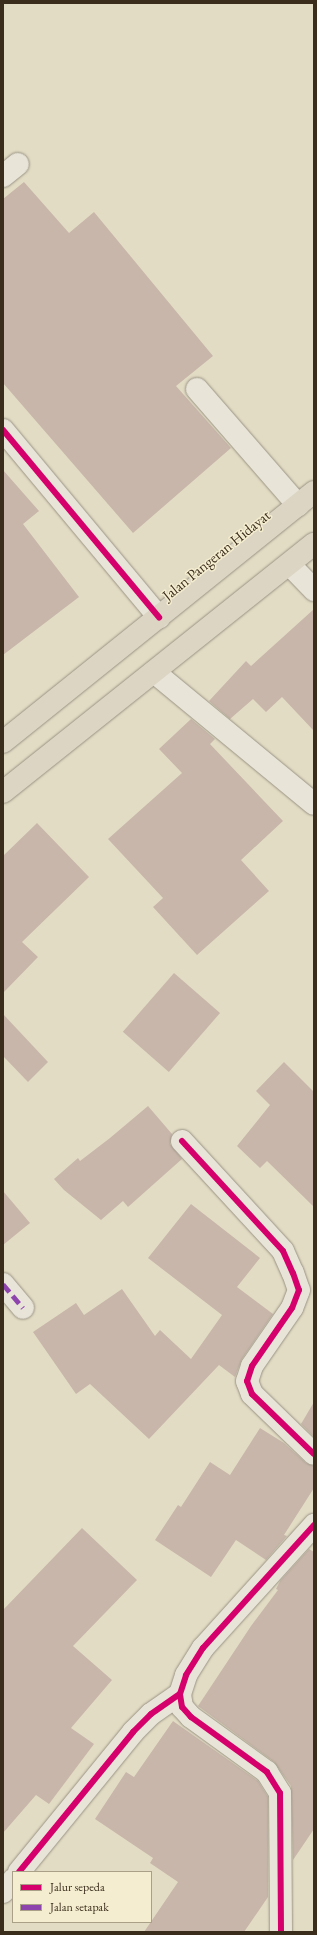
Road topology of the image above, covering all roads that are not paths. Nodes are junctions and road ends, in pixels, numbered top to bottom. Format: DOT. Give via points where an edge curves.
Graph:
graph roads {
  1 [pos="197,389"];
  2 [pos="3,430"];
  3 [pos="306,499"];
  4 [pos="314,544"];
  5 [pos="290,565"];
  6 [pos="314,590"];
  7 [pos="159,617"];
  8 [pos="154,672"];
  9 [pos="3,742"];
  10 [pos="3,792"];
  11 [pos="314,804"];
  12 [pos="182,1141"];
  13 [pos="3,1284"];
  14 [pos="23,1308"];
  15 [pos="314,1454"];
  16 [pos="310,1536"];
  17 [pos="180,1694"];
  18 [pos="21,1871"];
  19 [pos="12,1881"];
  20 [pos="3,1892"];
  21 [pos="281,1932"];
  1 -- 3 [label="street"];
  2 -- 7 [label="street"];
  3 -- 7 [label="highway, Jalan Pangeran Hidayat"];
  4 -- 5 [label="highway"];
  5 -- 6 [label="street"];
  5 -- 8 [label="highway"];
  7 -- 9 [label="highway, Jalan Pangeran Hidayat"];
  8 -- 10 [label="highway"];
  8 -- 11 [label="street"];
  12 -- 15 [label="street" via="283,1252 293,1273 299,1290 292,1308 252,1366 246,1381 252,1394"];
  13 -- 14 [label="street"];
  16 -- 17 [label="street" via="203,1648 186,1675"];
  17 -- 18 [label="street" via="151,1714 133,1732"];
  17 -- 21 [label="street" via="182,1707 191,1717 267,1772 280,1793"];
  19 -- 20 [label="street"];
}
